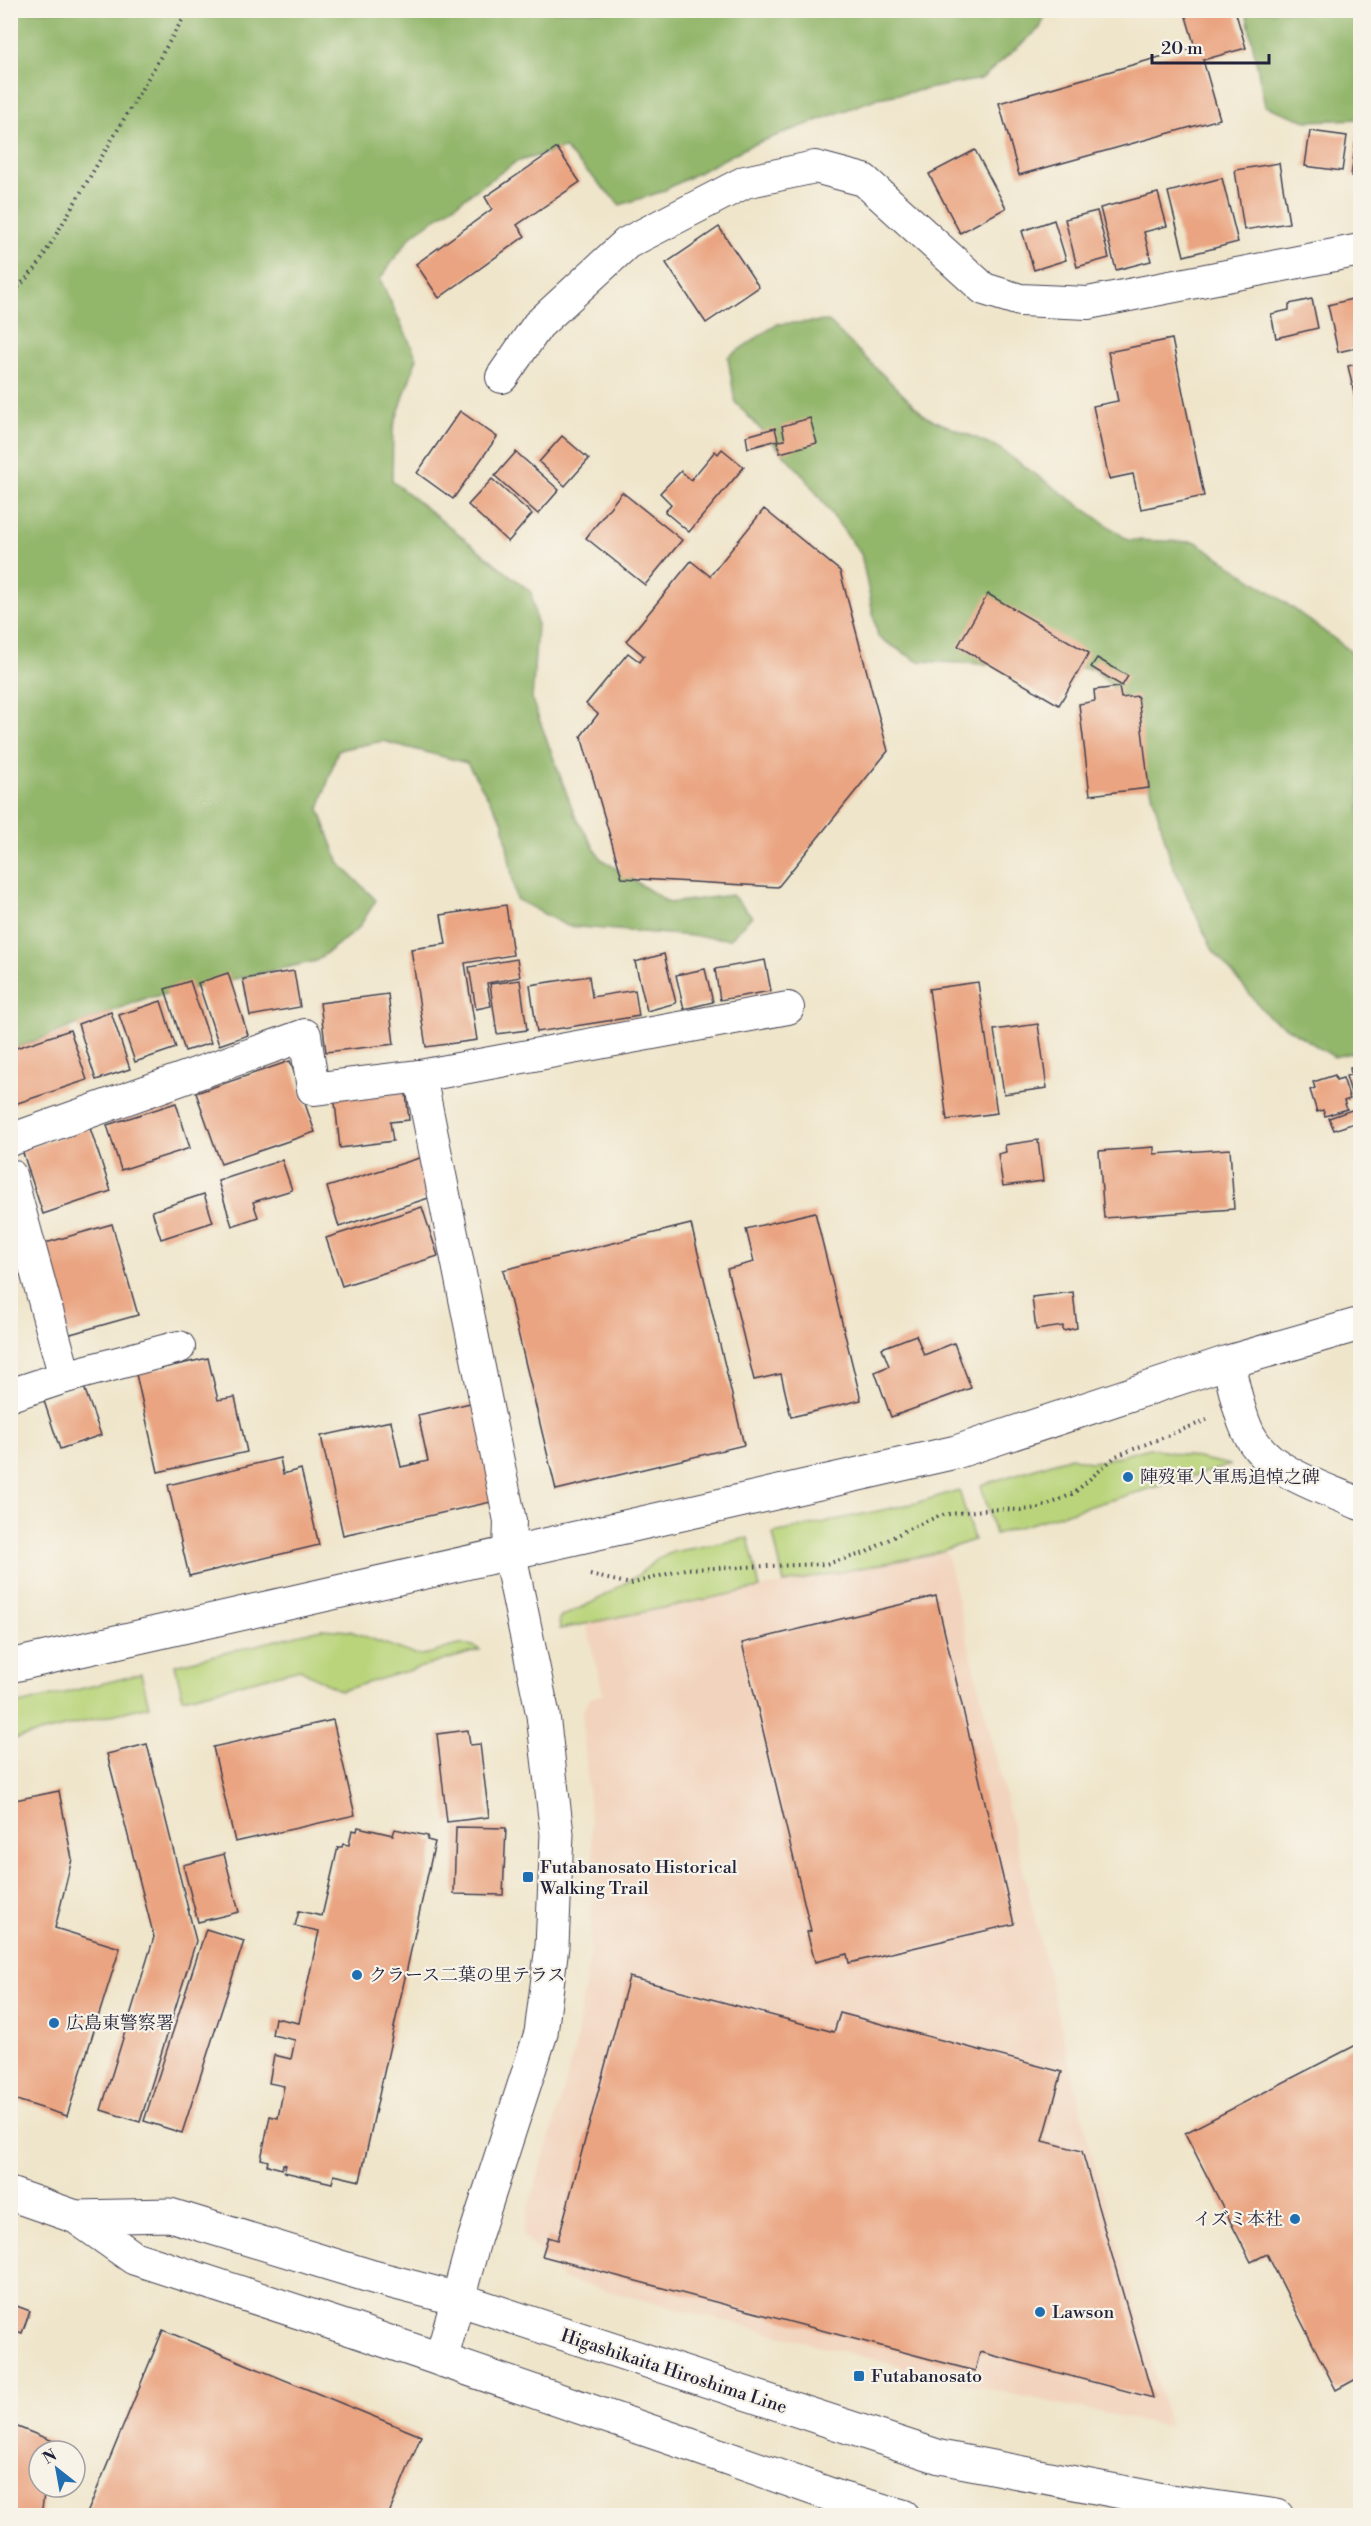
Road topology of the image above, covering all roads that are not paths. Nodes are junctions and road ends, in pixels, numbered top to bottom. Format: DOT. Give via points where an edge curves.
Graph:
graph roads {
  1 [pos="1360,250"];
  2 [pos="502,377"];
  3 [pos="788,1008"];
  4 [pos="420,1076"];
  5 [pos="10,1140"];
  6 [pos="10,1175"];
  7 [pos="1360,1323"];
  8 [pos="179,1347"];
  9 [pos="1228,1362"];
  10 [pos="65,1377"];
  11 [pos="10,1395"];
  12 [pos="1360,1504"];
  13 [pos="509,1551"];
  14 [pos="10,1666"];
  15 [pos="10,2194"];
  16 [pos="76,2217"];
  17 [pos="458,2300"];
  18 [pos="441,2360"];
  19 [pos="1232,2513"];
  20 [pos="903,2516"];
  21 [pos="1277,2516"];
  1 -- 2 [label="street" via="1088,303 1020,300 984,289 864,180 815,166 745,182 627,243 538,325"];
  3 -- 4 [label="street"];
  4 -- 5 [label="street" via="313,1089 305,1035"];
  4 -- 13 [label="street" via="510,1521"];
  6 -- 10 [label="street"];
  7 -- 9 [label="street"];
  8 -- 10 [label="street"];
  9 -- 12 [label="street" via="1245,1426 1274,1465"];
  9 -- 13 [label="street" via="956,1452"];
  10 -- 11 [label="street"];
  13 -- 14 [label="street"];
  13 -- 17 [label="street" via="543,1715 557,1834 552,1946 541,2033"];
  15 -- 16 [label="street, Higashikaita Hiroshima Line"];
  16 -- 17 [label="street, Higashikaita Hiroshima Line" via="170,2215"];
  16 -- 18 [label="street, Higashikaita Hiroshima Line" via="134,2258"];
  17 -- 18 [label="street"];
  17 -- 19 [label="street, Higashikaita Hiroshima Line" via="940,2457"];
  18 -- 20 [label="street, Higashikaita Hiroshima Line" via="840,2498"];
  19 -- 21 [label="street, Higashikaita Hiroshima Line"];
}
